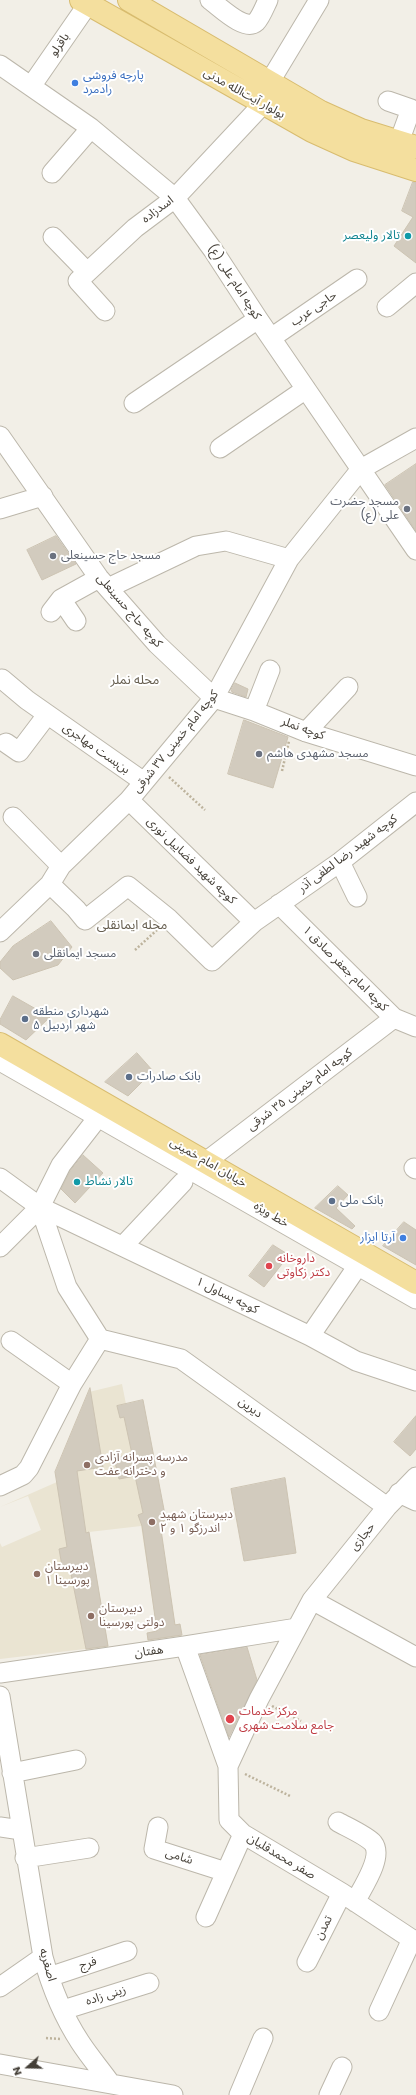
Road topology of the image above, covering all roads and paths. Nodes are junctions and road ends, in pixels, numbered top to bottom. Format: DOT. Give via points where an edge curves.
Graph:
graph roads {
  1 [pos="129,0"];
  2 [pos="210,0"];
  3 [pos="268,0"];
  4 [pos="319,0"];
  5 [pos="84,2"];
  6 [pos="0,65"];
  7 [pos="269,83"];
  8 [pos="32,85"];
  9 [pos="388,101"];
  10 [pos="262,105"];
  11 [pos="91,128"];
  12 [pos="408,144"];
  13 [pos="416,170"];
  14 [pos="52,173"];
  15 [pos="175,198"];
  16 [pos="53,237"];
  17 [pos="88,272"];
  18 [pos="357,279"];
  19 [pos="416,283"];
  20 [pos="387,306"];
  21 [pos="105,311"];
  22 [pos="258,319"];
  23 [pos="271,338"];
  24 [pos="306,389"];
  25 [pos="134,403"];
  26 [pos="0,436"];
  27 [pos="416,438"];
  28 [pos="220,448"];
  29 [pos="361,469"];
  30 [pos="43,496"];
  31 [pos="0,509"];
  32 [pos="416,550"];
  33 [pos="289,559"];
  34 [pos="104,583"];
  35 [pos="76,621"];
  36 [pos="270,670"];
  37 [pos="2,679"];
  38 [pos="348,687"];
  39 [pos="214,698"];
  40 [pos="254,710"];
  41 [pos="48,715"];
  42 [pos="299,728"];
  43 [pos="6,743"];
  44 [pos="157,766"];
  45 [pos="416,766"];
  46 [pos="282,771"];
  47 [pos="144,782"];
  48 [pos="129,800"];
  49 [pos="416,802"];
  50 [pos="205,810"];
  51 [pos="14,817"];
  52 [pos="340,862"];
  53 [pos="61,866"];
  54 [pos="50,884"];
  55 [pos="357,897"];
  56 [pos="279,904"];
  57 [pos="168,919"];
  58 [pos="254,922"];
  59 [pos="0,931"];
  60 [pos="135,950"];
  61 [pos="394,1018"];
  62 [pos="416,1027"];
  63 [pos="0,1044"];
  64 [pos="0,1060"];
  65 [pos="103,1111"];
  66 [pos="194,1172"];
  67 [pos="0,1178"];
  68 [pos="40,1207"];
  69 [pos="122,1246"];
  70 [pos="0,1247"];
  71 [pos="357,1267"];
  72 [pos="416,1283"];
  73 [pos="416,1299"];
  74 [pos="310,1336"];
  75 [pos="100,1339"];
  76 [pos="11,1341"];
  77 [pos="416,1381"];
  78 [pos="72,1384"];
  79 [pos="416,1477"];
  80 [pos="0,1486"];
  81 [pos="393,1500"];
  82 [pos="416,1501"];
  83 [pos="312,1600"];
  84 [pos="297,1628"];
  85 [pos="185,1646"];
  86 [pos="416,1658"];
  87 [pos="0,1673"];
  88 [pos="0,1696"];
  89 [pos="259,1699"];
  90 [pos="301,1721"];
  91 [pos="76,1760"];
  92 [pos="228,1766"];
  93 [pos="12,1773"];
  94 [pos="290,1796"];
  95 [pos="338,1822"];
  96 [pos="158,1826"];
  97 [pos="0,1827"];
  98 [pos="21,1830"];
  99 [pos="243,1834"];
  100 [pos="89,1848"];
  101 [pos="25,1858"];
  102 [pos="226,1872"];
  103 [pos="349,1898"];
  104 [pos="206,1917"];
  105 [pos="414,1940"];
  106 [pos="127,1951"];
  107 [pos="43,1957"];
  108 [pos="306,1962"];
  109 [pos="49,1977"];
  110 [pos="149,1983"];
  111 [pos="0,1987"];
  112 [pos="63,2010"];
  113 [pos="379,2011"];
  114 [pos="263,2038"];
  115 [pos="79,2041"];
  116 [pos="0,2064"];
  117 [pos="342,2067"];
  118 [pos="61,2076"];
  119 [pos="111,2084"];
  120 [pos="149,2093"];
  121 [pos="173,2095"];
  122 [pos="239,2095"];
  123 [pos="329,2095"];
  1 -- 7 [label="main road, بولوار آیت‌الله مدنی"];
  2 -- 3 [label="street" via="242,24 249,25 256,22"];
  4 -- 7 [label="street"];
  5 -- 8 [label="street, باقرلو"];
  5 -- 10 [label="main road, بولوار آیت‌الله مدنی"];
  6 -- 8 [label="street, کوچه امام علی (ع)"];
  7 -- 12 [label="main road, بولوار آیت‌الله مدنی" via="361,130"];
  8 -- 11 [label="street, کوچه امام علی (ع)"];
  9 -- 12 [label="street" via="411,109"];
  10 -- 13 [label="main road, بولوار آیت‌الله مدنی" via="354,150"];
  10 -- 15 [label="street, اسدزاده"];
  11 -- 14 [label="street"];
  11 -- 15 [label="street, کوچه امام علی (ع)"];
  15 -- 17 [label="street, اسدزاده" via="135,228"];
  15 -- 22 [label="street, کوچه امام علی (ع)" via="214,250"];
  16 -- 17 [label="street"];
  17 -- 21 [label="street, اسدزاده" via="78,281"];
  18 -- 23 [label="street, حاجی عرب"];
  19 -- 20 [label="street"];
  22 -- 23 [label="street, کوچه امام علی (ع)"];
  22 -- 25 [label="street"];
  23 -- 24 [label="street, کوچه امام علی (ع)"];
  24 -- 28 [label="street"];
  24 -- 29 [label="street, کوچه امام علی (ع)"];
  26 -- 30 [label="street, کوچه حاج حسینعلی"];
  27 -- 29 [label="street"];
  29 -- 32 [label="street, کوچه امام علی (ع)"];
  29 -- 33 [label="street, کوچه امام خمینی ۳۷ شرقی"];
  30 -- 31 [label="street"];
  30 -- 34 [label="street, کوچه حاج حسینعلی"];
  33 -- 34 [label="street" via="226,541 196,546"];
  33 -- 39 [label="street, کوچه امام خمینی ۳۷ شرقی"];
  34 -- 35 [label="street" via="56,606"];
  34 -- 39 [label="street, کوچه حاج حسینعلی" via="157,644"];
  36 -- 40 [label="street"];
  37 -- 41 [label="street, بن‌بست مهاجری"];
  38 -- 42 [label="street"];
  39 -- 40 [label="street, کوچه نملر"];
  39 -- 44 [label="street, کوچه امام خمینی ۳۷ شرقی"];
  40 -- 42 [label="street, کوچه نملر"];
  41 -- 43 [label="street" via="19,752"];
  41 -- 47 [label="street, بن‌بست مهاجری"];
  42 -- 45 [label="street, کوچه نملر"];
  42 -- 46 [label="path"];
  44 -- 47 [label="street, کوچه امام خمینی ۳۷ شرقی"];
  44 -- 50 [label="path"];
  47 -- 48 [label="street, کوچه امام خمینی ۳۷ شرقی"];
  48 -- 53 [label="street, کوچه امام خمینی ۳۷ شرقی"];
  48 -- 58 [label="street, کوچه شهید فضاییل نوری"];
  49 -- 52 [label="street, کوچه شهید رضا لطفی آذر"];
  51 -- 53 [label="street"];
  52 -- 55 [label="street"];
  52 -- 56 [label="street, کوچه شهید رضا لطفی آذر"];
  53 -- 54 [label="street, کوچه امام خمینی ۳۷ شرقی"];
  54 -- 57 [label="street" via="85,920 128,886"];
  54 -- 59 [label="street, کوچه امام خمینی ۳۷ شرقی"];
  56 -- 58 [label="street, کوچه شهید رضا لطفی آذر"];
  56 -- 61 [label="street, کوچه امام جعفر صادق ۱"];
  57 -- 58 [label="street, کوچه شهید رضا لطفی آذر" via="212,961"];
  57 -- 60 [label="path"];
  61 -- 62 [label="street, کوچه امام جعفر صادق ۱"];
  61 -- 66 [label="street, کوچه امام خمینی ۳۵ شرقی"];
  63 -- 65 [label="main road, خیابان امام خمینی"];
  64 -- 65 [label="street"];
  65 -- 66 [label="main road, خیابان امام خمینی"];
  65 -- 68 [label="street" via="61,1165"];
  66 -- 69 [label="street, کوچه امام خمینی ۳۵ شرقی"];
  66 -- 71 [label="street, خط ویژه"];
  66 -- 72 [label="main road, خیابان امام خمینی"];
  67 -- 68 [label="street, کوچه یساول ۱"];
  68 -- 69 [label="street, کوچه یساول ۱"];
  68 -- 70 [label="street"];
  68 -- 75 [label="street" via="67,1287"];
  69 -- 74 [label="street, کوچه یساول ۱"];
  71 -- 73 [label="street, خط ویژه"];
  71 -- 74 [label="street"];
  74 -- 77 [label="street, کوچه یساول ۱" via="356,1361"];
  75 -- 78 [label="street"];
  75 -- 81 [label="street, دیرین" via="181,1358"];
  76 -- 78 [label="street"];
  78 -- 80 [label="street" via="29,1468 24,1475"];
  79 -- 81 [label="street, حجازی"];
  81 -- 82 [label="street, دیرین"];
  81 -- 83 [label="street, حجازی"];
  83 -- 84 [label="street, صفر محمدقلیان"];
  83 -- 86 [label="street"];
  84 -- 85 [label="street, هفتان"];
  84 -- 89 [label="street, صفر محمدقلیان"];
  85 -- 87 [label="street, هفتان"];
  85 -- 92 [label="street"];
  88 -- 93 [label="street, اصغریه"];
  89 -- 90 [label="path"];
  89 -- 92 [label="street, صفر محمدقلیان"];
  91 -- 93 [label="street"];
  92 -- 94 [label="path"];
  92 -- 99 [label="street, صفر محمدقلیان" via="229,1820"];
  93 -- 98 [label="street, اصغریه"];
  95 -- 103 [label="street, تمدن" via="372,1842 377,1851 376,1860"];
  96 -- 102 [label="street, شامی" via="154,1849"];
  97 -- 98 [label="street"];
  98 -- 101 [label="street, اصغریه"];
  99 -- 102 [label="street"];
  99 -- 103 [label="street, صفر محمدقلیان"];
  100 -- 101 [label="street"];
  101 -- 107 [label="street, اصغریه"];
  102 -- 104 [label="street"];
  103 -- 105 [label="street, صفر محمدقلیان"];
  103 -- 108 [label="street, تمدن"];
  105 -- 113 [label="street"];
  106 -- 109 [label="street, فرج"];
  107 -- 109 [label="street, اصغریه"];
  107 -- 111 [label="street"];
  109 -- 112 [label="street, اصغریه"];
  110 -- 112 [label="street, زینی زاده"];
  112 -- 115 [label="street, اصغریه"];
  114 -- 122 [label="street"];
  115 -- 118 [label="street" via="82,2062 76,2070"];
  115 -- 119 [label="street, اصغریه"];
  116 -- 118 [label="street"];
  117 -- 123 [label="street"];
  118 -- 119 [label="street"];
  119 -- 120 [label="street"];
  120 -- 121 [label="street"];
}
